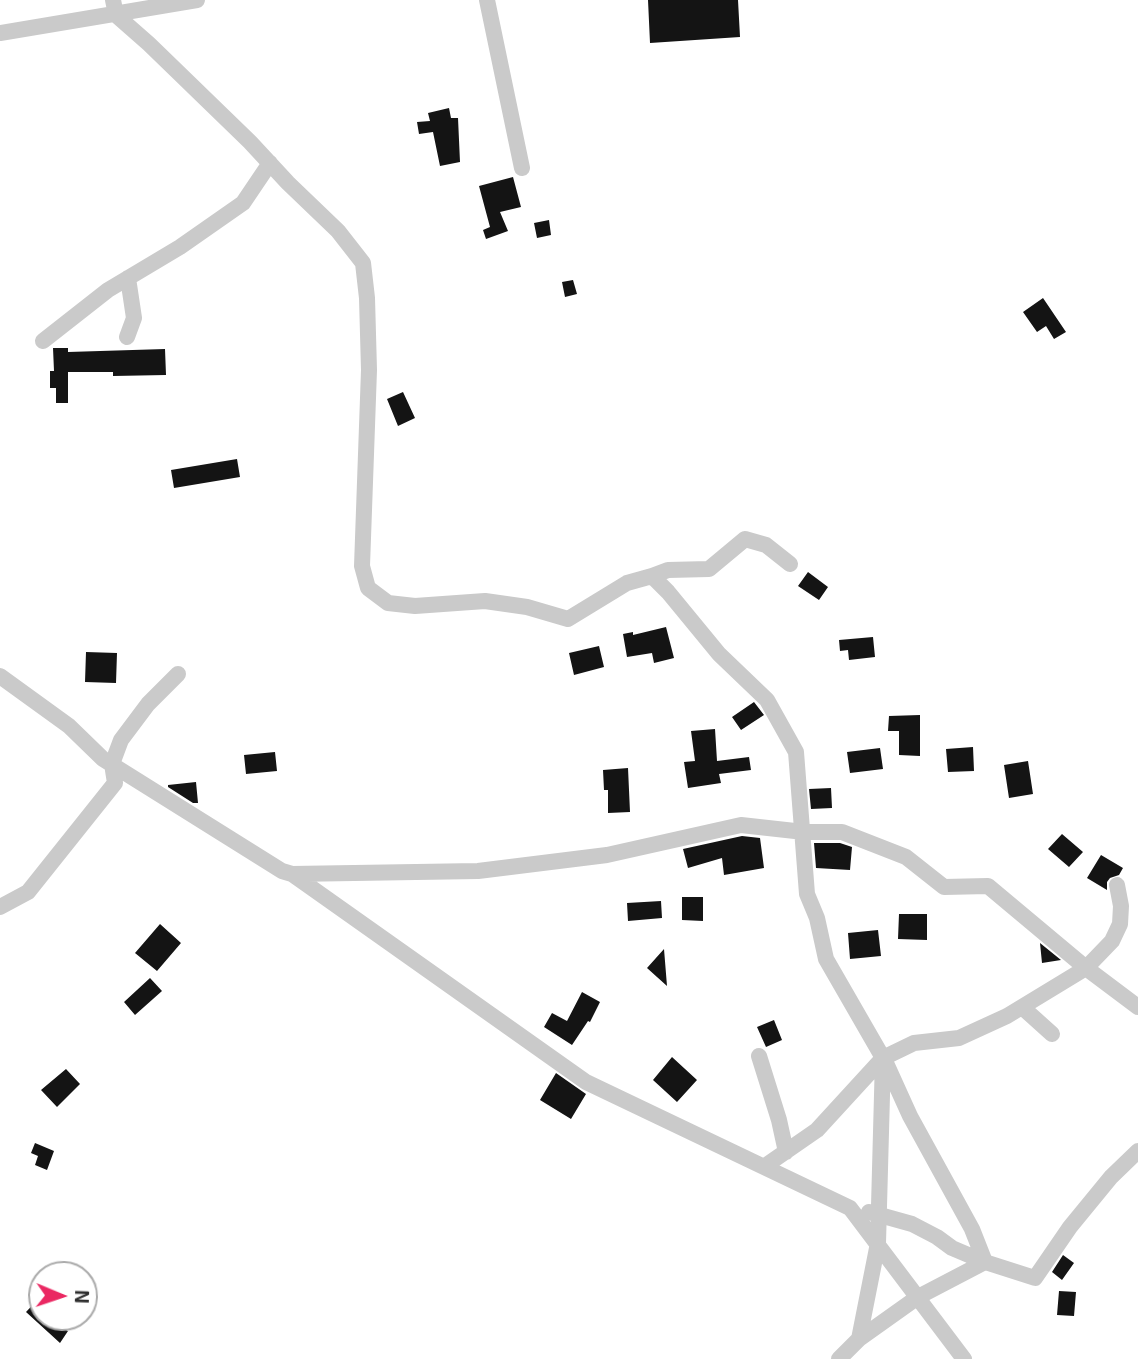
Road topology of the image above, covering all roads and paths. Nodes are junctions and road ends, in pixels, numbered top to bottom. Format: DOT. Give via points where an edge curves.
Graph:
graph roads {
  1 [pos="197,0"];
  2 [pos="487,0"];
  3 [pos="115,7"];
  4 [pos="0,33"];
  5 [pos="270,163"];
  6 [pos="522,168"];
  7 [pos="128,278"];
  8 [pos="127,337"];
  9 [pos="43,341"];
  10 [pos="790,564"];
  11 [pos="652,576"];
  12 [pos="178,674"];
  13 [pos="0,676"];
  14 [pos="112,764"];
  15 [pos="135,779"];
  16 [pos="115,783"];
  17 [pos="804,832"];
  18 [pos="292,874"];
  19 [pos="1117,885"];
  20 [pos="0,907"];
  21 [pos="1086,968"];
  22 [pos="1022,1006"];
  23 [pos="1138,1007"];
  24 [pos="1052,1034"];
  25 [pos="759,1056"];
  26 [pos="883,1058"];
  27 [pos="1138,1151"];
  28 [pos="786,1152"];
  29 [pos="765,1166"];
  30 [pos="850,1208"];
  31 [pos="879,1214"];
  32 [pos="878,1243"];
  33 [pos="985,1262"];
  34 [pos="918,1297"];
  35 [pos="859,1339"];
  36 [pos="839,1359"];
  37 [pos="964,1359"];
  1 -- 3 [label="street"];
  2 -- 6 [label="street"];
  3 -- 4 [label="street"];
  3 -- 5 [label="street"];
  5 -- 7 [label="street" via="243,203"];
  5 -- 11 [label="street" via="363,263 369,370 362,566 368,588 388,603 415,606 485,601 568,619 627,583"];
  7 -- 8 [label="street" via="134,318"];
  7 -- 9 [label="street"];
  10 -- 11 [label="street" via="766,545 745,539 709,569 668,570"];
  11 -- 17 [label="street" via="719,654 767,700 796,752"];
  12 -- 14 [label="street" via="121,740"];
  13 -- 14 [label="street"];
  14 -- 15 [label="street"];
  14 -- 16 [label="street"];
  15 -- 16 [label="street"];
  15 -- 18 [label="street"];
  16 -- 20 [label="street" via="27,892"];
  17 -- 18 [label="street" via="741,825 607,855 478,871"];
  17 -- 21 [label="street" via="842,832 906,857 944,887 988,887"];
  17 -- 26 [label="street" via="807,894 826,959"];
  18 -- 29 [label="street" via="586,1082"];
  19 -- 21 [label="street" via="1120,924"];
  21 -- 22 [label="street"];
  21 -- 23 [label="street"];
  22 -- 24 [label="street"];
  22 -- 26 [label="street" via="959,1038 914,1043"];
  25 -- 28 [label="street"];
  26 -- 28 [label="street" via="817,1130"];
  26 -- 31 [label="street"];
  26 -- 33 [label="street"];
  27 -- 33 [label="street" via="1070,1227 1035,1278"];
  28 -- 29 [label="street"];
  29 -- 30 [label="street"];
  30 -- 31 [label="street"];
  30 -- 32 [label="street"];
  31 -- 32 [label="street"];
  31 -- 33 [label="street" via="912,1224"];
  32 -- 34 [label="street"];
  32 -- 35 [label="street"];
  33 -- 34 [label="street"];
  34 -- 35 [label="street"];
  34 -- 37 [label="street"];
  35 -- 36 [label="street"];
}
